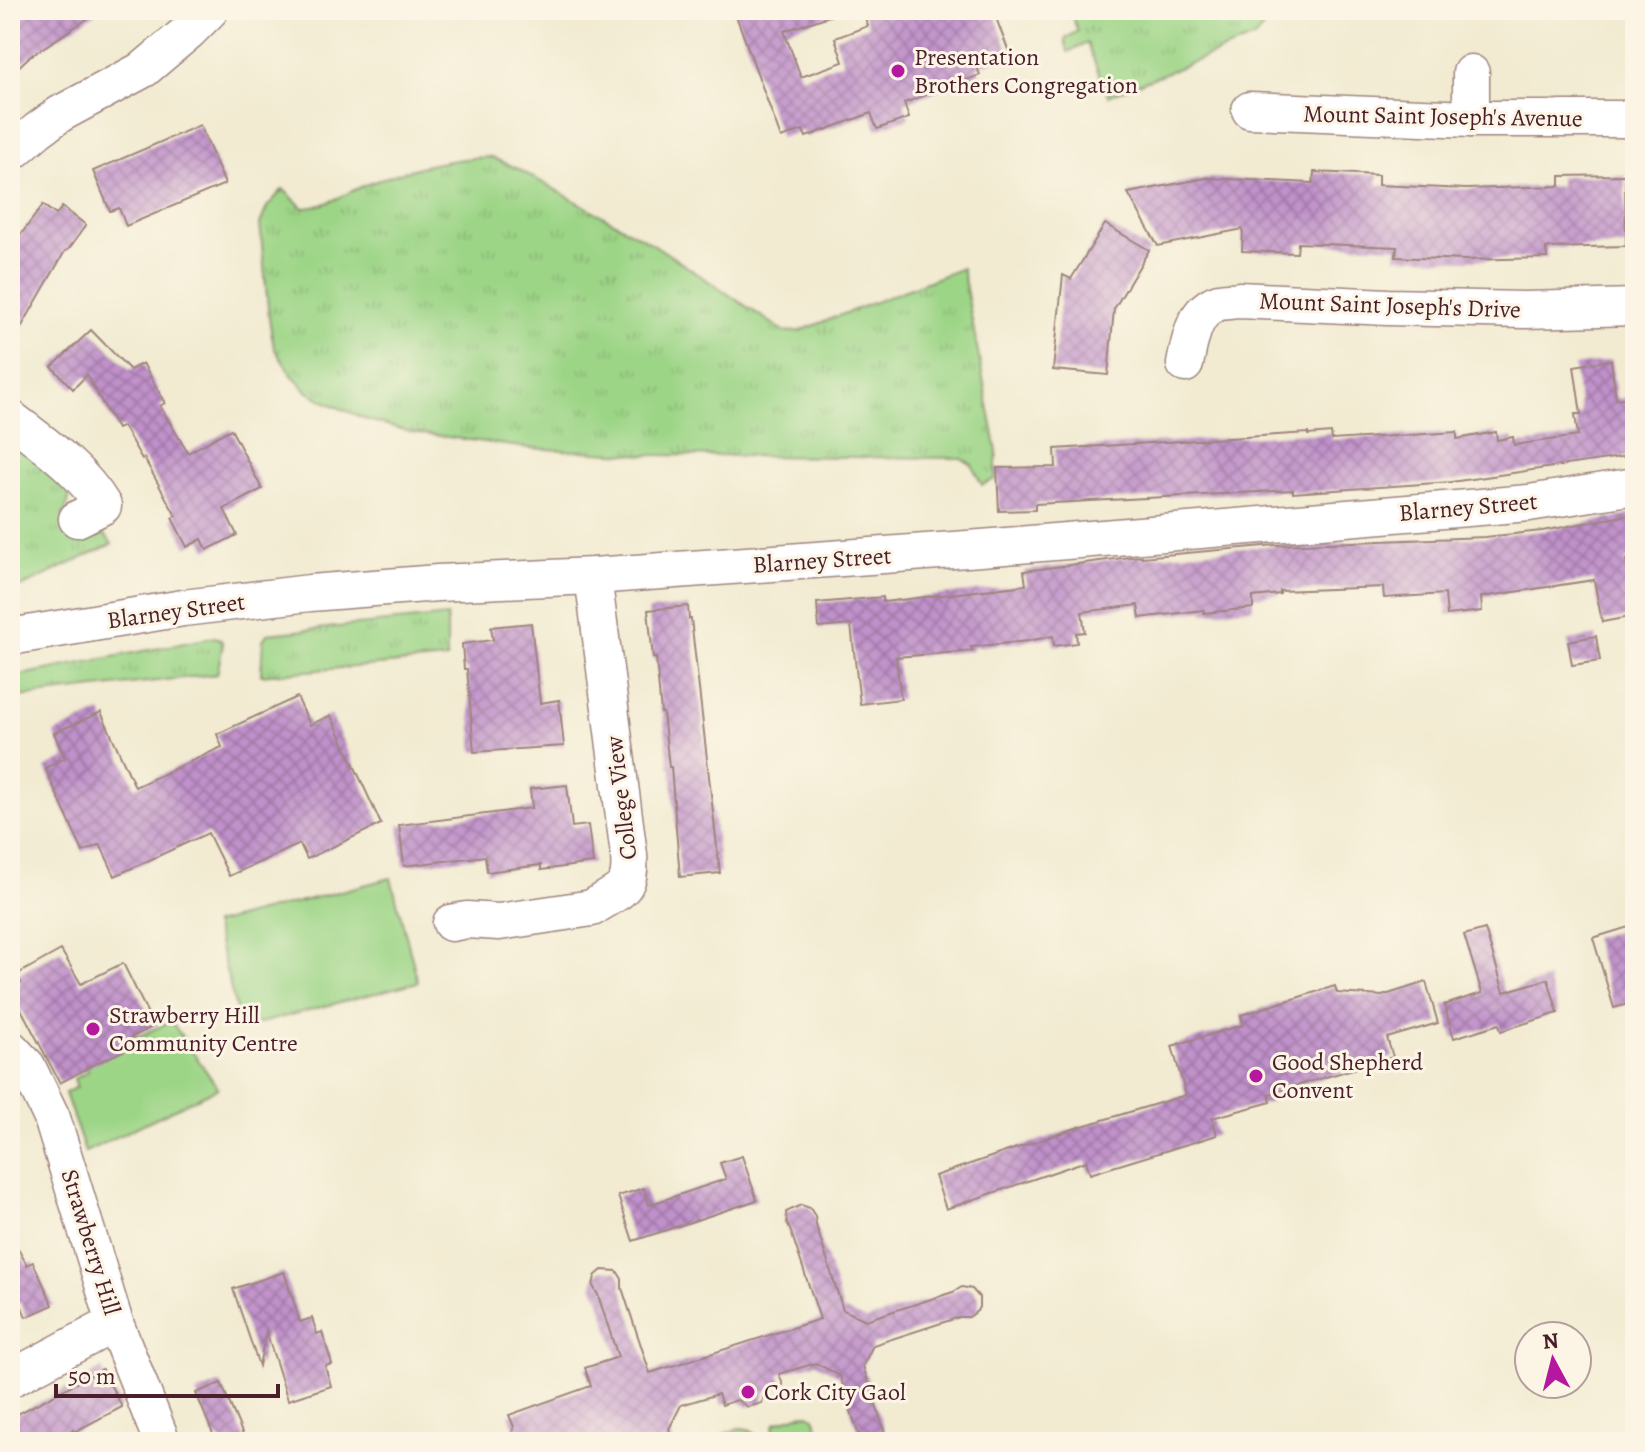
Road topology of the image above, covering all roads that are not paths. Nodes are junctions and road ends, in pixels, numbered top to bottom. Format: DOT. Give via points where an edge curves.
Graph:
graph roads {
  1 [pos="210,10"];
  2 [pos="1471,73"];
  3 [pos="1250,110"];
  4 [pos="1471,119"];
  5 [pos="1635,119"];
  6 [pos="10,154"];
  7 [pos="1635,307"];
  8 [pos="1185,364"];
  9 [pos="10,418"];
  10 [pos="1635,486"];
  11 [pos="90,512"];
  12 [pos="593,576"];
  13 [pos="10,637"];
  14 [pos="451,923"];
  15 [pos="10,1048"];
  16 [pos="115,1323"];
  17 [pos="10,1379"];
  18 [pos="162,1442"];
  1 -- 6 [label="street" via="144,69 60,114"];
  2 -- 4 [label="street"];
  3 -- 4 [label="street, Mount Saint Joseph's Avenue"];
  4 -- 5 [label="street, Mount Saint Joseph's Avenue"];
  7 -- 8 [label="street, Mount Saint Joseph's Drive" via="1525,310 1239,300 1217,303 1203,312 1192,328"];
  9 -- 11 [label="street" via="93,489"];
  10 -- 12 [label="street, Blarney Street" via="1514,504"];
  12 -- 13 [label="street, Blarney Street" via="310,593"];
  12 -- 14 [label="street, College View" via="629,880 617,895 592,908 499,922"];
  15 -- 16 [label="street, Strawberry Hill" via="27,1066 52,1118"];
  16 -- 17 [label="street"];
  16 -- 18 [label="street, Strawberry Hill"];
}
